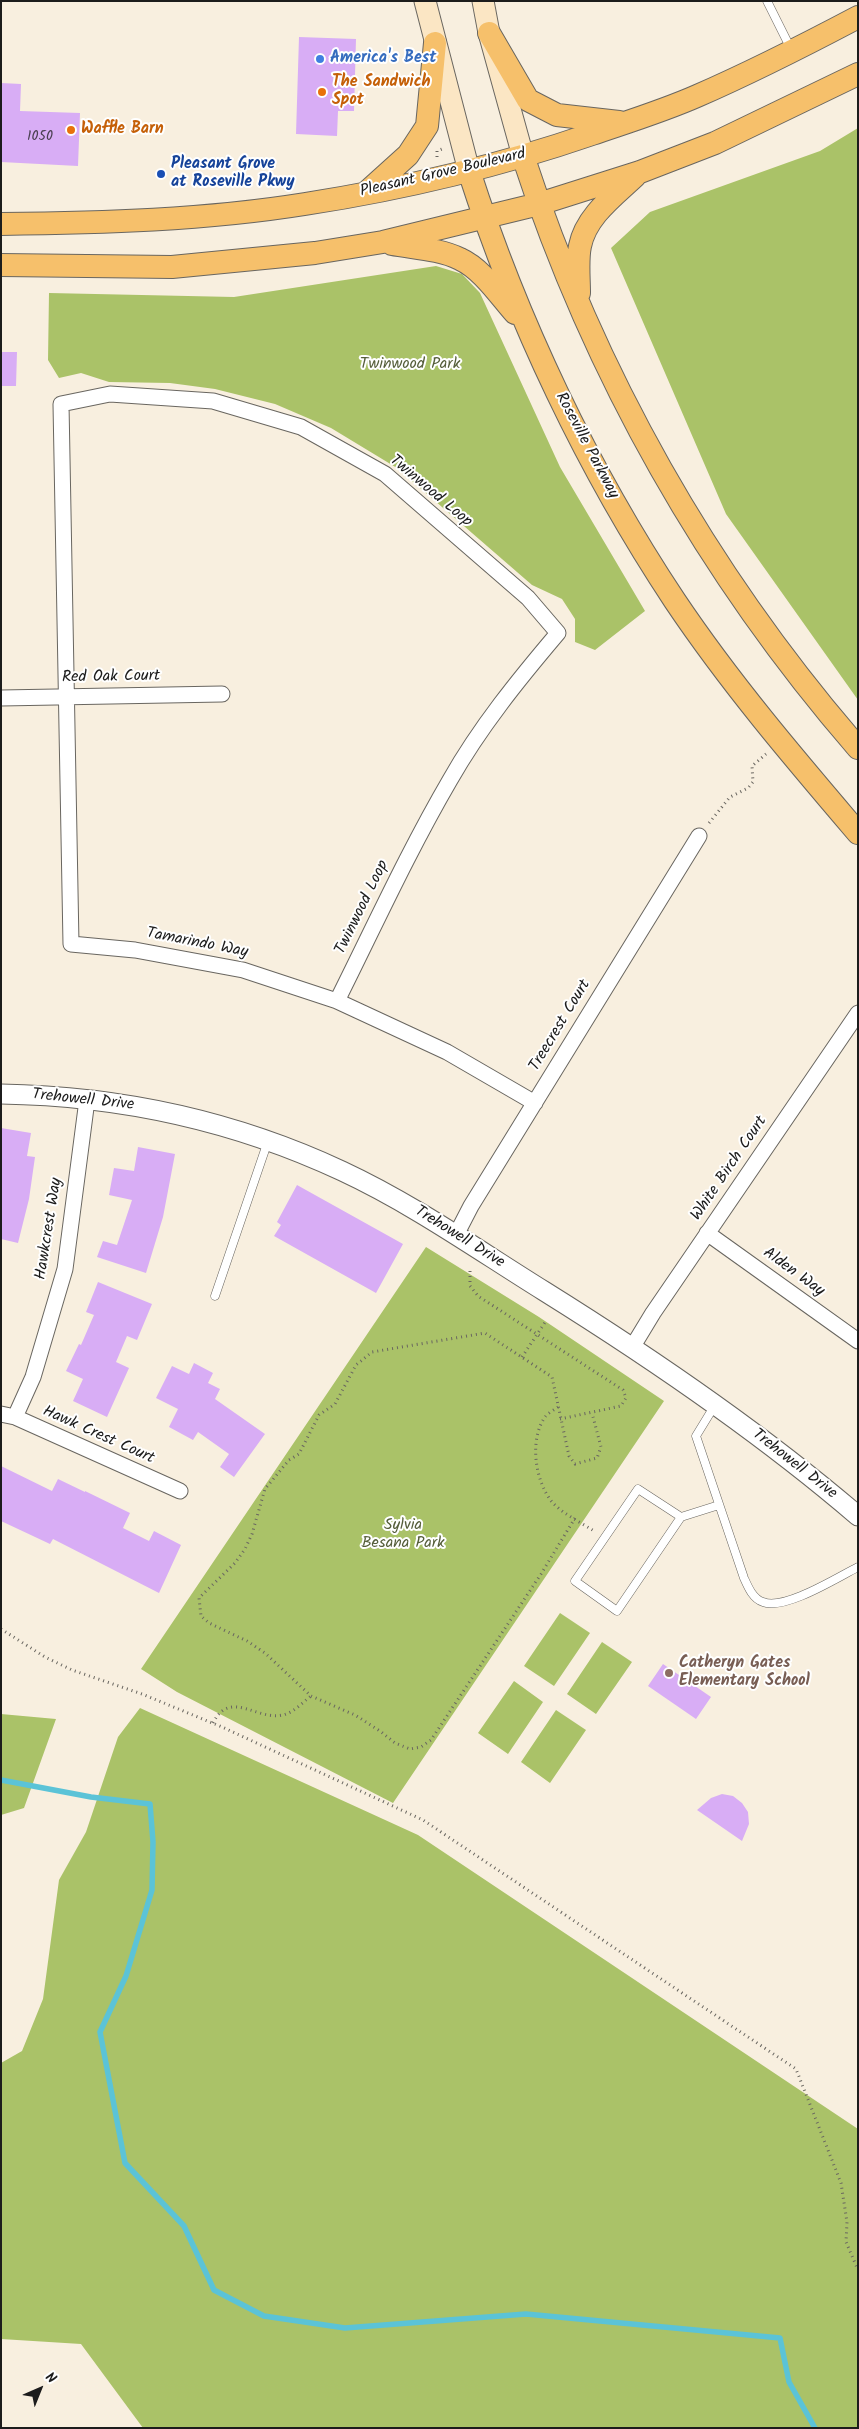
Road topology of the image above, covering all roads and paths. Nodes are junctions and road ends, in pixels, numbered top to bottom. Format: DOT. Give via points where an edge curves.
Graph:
graph roads {
  1 [pos="425,1"];
  2 [pos="483,1"];
  3 [pos="767,1"];
  4 [pos="858,17"];
  5 [pos="489,33"];
  6 [pos="435,43"];
  7 [pos="793,52"];
  8 [pos="858,74"];
  9 [pos="625,123"];
  10 [pos="442,149"];
  11 [pos="523,156"];
  12 [pos="438,158"];
  13 [pos="469,171"];
  14 [pos="640,172"];
  15 [pos="366,193"];
  16 [pos="539,204"];
  17 [pos="484,217"];
  18 [pos="1,224"];
  19 [pos="383,242"];
  20 [pos="1,266"];
  21 [pos="578,304"];
  22 [pos="527,326"];
  23 [pos="222,694"];
  24 [pos="67,697"];
  25 [pos="1,698"];
  26 [pos="779,741"];
  27 [pos="858,748"];
  28 [pos="858,833"];
  29 [pos="699,836"];
  30 [pos="337,1001"];
  31 [pos="858,1013"];
  32 [pos="1,1094"];
  33 [pos="87,1100"];
  34 [pos="535,1104"];
  35 [pos="268,1141"];
  36 [pos="707,1233"];
  37 [pos="456,1236"];
  38 [pos="470,1271"];
  39 [pos="215,1296"];
  40 [pos="546,1321"];
  41 [pos="537,1335"];
  42 [pos="858,1341"];
  43 [pos="633,1346"];
  44 [pos="522,1357"];
  45 [pos="715,1405"];
  46 [pos="558,1407"];
  47 [pos="592,1413"];
  48 [pos="8,1416"];
  49 [pos="560,1419"];
  50 [pos="180,1491"];
  51 [pos="719,1505"];
  52 [pos="858,1516"];
  53 [pos="681,1517"];
  54 [pos="575,1518"];
  55 [pos="606,1538"];
  56 [pos="858,1567"];
  57 [pos="1,1629"];
  58 [pos="311,1696"];
  59 [pos="213,1723"];
  60 [pos="858,2270"];
  1 -- 6 [label="main road, Roseville Parkway"];
  2 -- 5 [label="main road"];
  3 -- 7 [label="lane"];
  4 -- 7 [label="main road, Pleasant Grove Boulevard"];
  5 -- 9 [label="main road" via="528,100 557,115"];
  5 -- 11 [label="main road"];
  6 -- 13 [label="main road, Roseville Parkway"];
  6 -- 15 [label="main road" via="427,126 408,155"];
  7 -- 9 [label="main road, Pleasant Grove Boulevard" via="696,97"];
  8 -- 14 [label="main road" via="715,143"];
  9 -- 11 [label="main road, Pleasant Grove Boulevard"];
  10 -- 12 [label="path" via="437,151"];
  11 -- 13 [label="main road, Pleasant Grove Boulevard"];
  11 -- 16 [label="main road"];
  13 -- 15 [label="main road, Pleasant Grove Boulevard"];
  13 -- 17 [label="main road, Roseville Parkway"];
  14 -- 16 [label="main road"];
  14 -- 21 [label="main road" via="593,217 585,230 579,246"];
  15 -- 18 [label="main road, Pleasant Grove Boulevard" via="304,204 167,218 85,224"];
  16 -- 17 [label="main road"];
  16 -- 21 [label="main road"];
  17 -- 19 [label="main road"];
  17 -- 22 [label="main road, Roseville Parkway"];
  19 -- 20 [label="main road" via="172,267"];
  19 -- 22 [label="main road" via="460,259 474,268"];
  21 -- 27 [label="main road" via="628,409 706,546 809,690"];
  22 -- 26 [label="main road, Roseville Parkway" via="580,436 628,523 675,600"];
  23 -- 24 [label="street, Red Oak Court"];
  24 -- 25 [label="street, Red Oak Court"];
  24 -- 30 [label="street, Tamarindo Way" via="71,944 135,950 243,970"];
  24 -- 30 [label="street, Twinwood Loop" via="61,404 110,394 212,401 301,427 385,474 534,605 558,632 509,692 451,778 404,864"];
  26 -- 28 [label="main road, Roseville Parkway"];
  26 -- 29 [label="path" via="752,766 753,782 748,788 730,797"];
  29 -- 34 [label="street, Treecrest Court"];
  30 -- 34 [label="street, Tamarindo Way" via="447,1052"];
  31 -- 36 [label="street, White Birch Court"];
  32 -- 33 [label="street, Trehowell Drive"];
  33 -- 35 [label="street, Trehowell Drive" via="185,1115"];
  33 -- 48 [label="street, Hawkcrest Way" via="65,1269 33,1377"];
  34 -- 37 [label="street, Treecrest Court" via="471,1206"];
  35 -- 37 [label="street, Trehowell Drive" via="344,1172 395,1198"];
  35 -- 39 [label="lane"];
  36 -- 42 [label="street, Alden Way"];
  36 -- 43 [label="street, White Birch Court"];
  37 -- 43 [label="street, Trehowell Drive"];
  38 -- 41 [label="path" via="470,1286 478,1296"];
  40 -- 41 [label="path"];
  41 -- 44 [label="path"];
  41 -- 47 [label="path" via="623,1390 626,1398 621,1406"];
  43 -- 45 [label="street, Trehowell Drive"];
  44 -- 46 [label="path" via="552,1377"];
  44 -- 58 [label="path" via="485,1333 372,1352 356,1365 335,1404 319,1416 299,1454 289,1460 265,1489 245,1549 199,1598 201,1616 248,1641"];
  45 -- 51 [label="lane" via="696,1436"];
  45 -- 52 [label="street, Trehowell Drive"];
  46 -- 49 [label="path"];
  46 -- 54 [label="path" via="546,1416 538,1437 536,1457 545,1493 560,1509"];
  47 -- 49 [label="path"];
  47 -- 49 [label="path" via="600,1447 597,1458 575,1464 569,1456"];
  48 -- 50 [label="street, Hawk Crest Court"];
  51 -- 53 [label="lane"];
  51 -- 56 [label="lane" via="744,1578 751,1592 762,1602 774,1604 802,1596"];
  53 -- 55 [label="lane" via="638,1489"];
  53 -- 55 [label="lane" via="617,1611 575,1581"];
  54 -- 55 [label="path"];
  54 -- 58 [label="path" via="431,1740 410,1749 395,1743 355,1715"];
  57 -- 59 [label="path" via="72,1670"];
  58 -- 59 [label="path" via="284,1715 233,1706 218,1713"];
  59 -- 60 [label="path" via="423,1820 796,2070 841,2184 847,2222 846,2242"];
}
